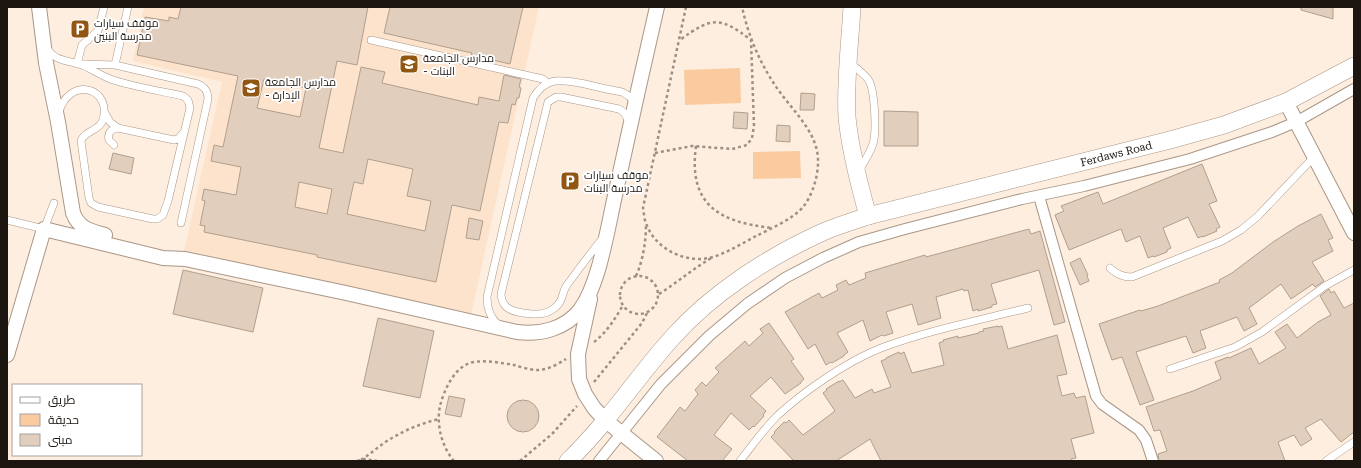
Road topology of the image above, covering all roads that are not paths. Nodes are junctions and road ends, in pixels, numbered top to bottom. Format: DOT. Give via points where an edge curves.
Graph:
graph roads {
  1 [pos="39,7"];
  2 [pos="104,7"];
  3 [pos="128,7"];
  4 [pos="657,7"];
  5 [pos="852,7"];
  6 [pos="42,37"];
  7 [pos="371,40"];
  8 [pos="849,62"];
  9 [pos="78,64"];
  10 [pos="115,65"];
  11 [pos="1354,66"];
  12 [pos="547,83"];
  13 [pos="1354,89"];
  14 [pos="1286,102"];
  15 [pos="634,110"];
  16 [pos="105,113"];
  17 [pos="58,122"];
  18 [pos="1296,122"];
  19 [pos="118,128"];
  20 [pos="629,130"];
  21 [pos="184,131"];
  22 [pos="114,145"];
  23 [pos="1314,157"];
  24 [pos="857,175"];
  25 [pos="1039,196"];
  26 [pos="54,202"];
  27 [pos="868,216"];
  28 [pos="7,220"];
  29 [pos="181,223"];
  30 [pos="44,229"];
  31 [pos="607,233"];
  32 [pos="1354,233"];
  33 [pos="186,259"];
  34 [pos="1110,268"];
  35 [pos="1354,270"];
  36 [pos="596,275"];
  37 [pos="1028,308"];
  38 [pos="505,330"];
  39 [pos="7,355"];
  40 [pos="1170,370"];
  41 [pos="606,420"];
  42 [pos="622,433"];
  43 [pos="1354,442"];
  44 [pos="568,461"];
  45 [pos="599,461"];
  46 [pos="656,461"];
  47 [pos="740,461"];
  48 [pos="1153,461"];
  49 [pos="1326,461"];
  1 -- 6 [label="street"];
  2 -- 9 [label="lane" via="98,30 82,45"];
  3 -- 10 [label="lane"];
  4 -- 15 [label="street"];
  5 -- 8 [label="street"];
  6 -- 9 [label="lane" via="56,58"];
  6 -- 17 [label="street"];
  7 -- 12 [label="lane" via="543,79"];
  8 -- 24 [label="street" via="847,116"];
  8 -- 24 [label="lane" via="868,78 874,95 874,139"];
  9 -- 10 [label="lane"];
  9 -- 21 [label="lane" via="112,80 183,96 188,100 190,108"];
  10 -- 29 [label="lane" via="198,84 206,89 208,99"];
  11 -- 14 [label="street, Ferdaws Road"];
  12 -- 15 [label="lane" via="566,80 622,92 633,102"];
  12 -- 38 [label="lane" via="533,98 488,286 486,305 497,324"];
  13 -- 18 [label="street"];
  14 -- 18 [label="street"];
  14 -- 27 [label="street, Ferdaws Road" via="1224,125 1170,140"];
  15 -- 20 [label="street"];
  16 -- 17 [label="lane" via="103,103 95,93 84,89 76,90 64,99"];
  16 -- 19 [label="lane" via="110,122"];
  16 -- 21 [label="lane" via="99,126 81,141 89,198 91,203 98,207 153,219 163,215"];
  17 -- 33 [label="street" via="72,208 78,223 88,230 163,249"];
  18 -- 23 [label="street"];
  18 -- 25 [label="street" via="1190,159"];
  19 -- 21 [label="lane" via="174,140"];
  19 -- 22 [label="lane" via="109,133 109,140"];
  20 -- 31 [label="street"];
  20 -- 31 [label="lane" via="627,117 619,109 561,97 552,98 548,102 502,294 504,305 508,309 533,315 550,311 561,302 565,288"];
  23 -- 32 [label="street"];
  23 -- 34 [label="lane" via="1257,217 1222,241 1132,278 1119,275"];
  24 -- 27 [label="street"];
  25 -- 42 [label="street" via="859,242 785,278 747,304 709,336 661,384"];
  25 -- 48 [label="street" via="1096,396 1102,404 1139,430 1146,440"];
  26 -- 30 [label="lane"];
  27 -- 41 [label="street, Ferdaws Road" via="824,232 784,251 733,284 673,336"];
  28 -- 30 [label="lane"];
  30 -- 33 [label="street" via="163,258"];
  30 -- 39 [label="street"];
  31 -- 36 [label="street"];
  33 -- 38 [label="street" via="346,292"];
  35 -- 40 [label="lane" via="1325,286 1262,332 1235,346"];
  36 -- 38 [label="street" via="587,299 570,320 546,331 527,333"];
  36 -- 41 [label="street" via="578,354 579,378 585,394"];
  37 -- 47 [label="lane" via="916,337 880,349 847,365 805,393 776,417"];
  41 -- 42 [label="street"];
  41 -- 44 [label="street, Ferdaws Road"];
  42 -- 45 [label="street"];
  42 -- 46 [label="street"];
  43 -- 49 [label="lane"];
}
